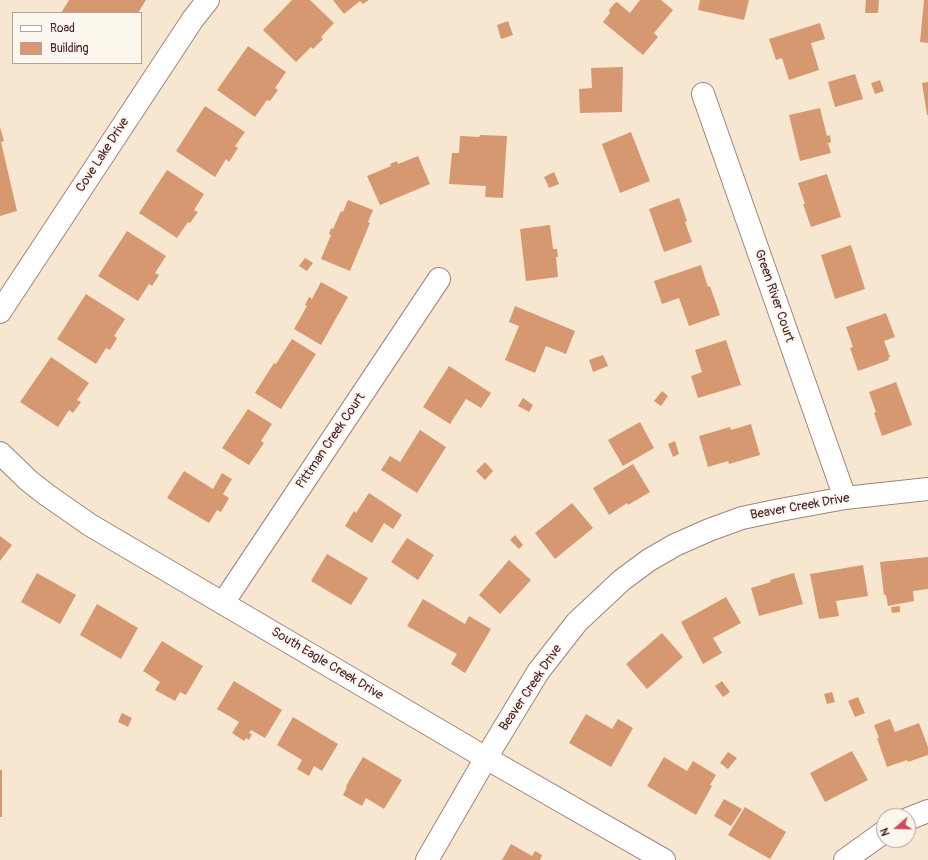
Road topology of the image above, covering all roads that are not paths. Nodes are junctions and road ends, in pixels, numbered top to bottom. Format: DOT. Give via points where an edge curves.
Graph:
graph roads {
  1 [pos="208,0"];
  2 [pos="703,94"];
  3 [pos="439,279"];
  4 [pos="0,312"];
  5 [pos="0,453"];
  6 [pos="928,489"];
  7 [pos="845,498"];
  8 [pos="223,603"];
  9 [pos="486,758"];
  10 [pos="928,811"];
  11 [pos="916,816"];
  12 [pos="876,838"];
  13 [pos="427,860"];
  14 [pos="664,860"];
  15 [pos="845,860"];
  1 -- 4 [label="street, Cove Lake Drive"];
  2 -- 7 [label="street, Green River Court"];
  3 -- 8 [label="street, Pittman Creek Court"];
  5 -- 8 [label="street, South Eagle Creek Drive" via="29,481 90,525"];
  6 -- 7 [label="street, Beaver Creek Drive"];
  7 -- 9 [label="street, Beaver Creek Drive" via="742,518 682,542 649,560 622,580 578,622 538,672"];
  8 -- 9 [label="street, South Eagle Creek Drive"];
  9 -- 13 [label="street, Beaver Creek Drive"];
  9 -- 14 [label="street, South Eagle Creek Drive"];
  10 -- 11 [label="street"];
  12 -- 15 [label="street"];
}
